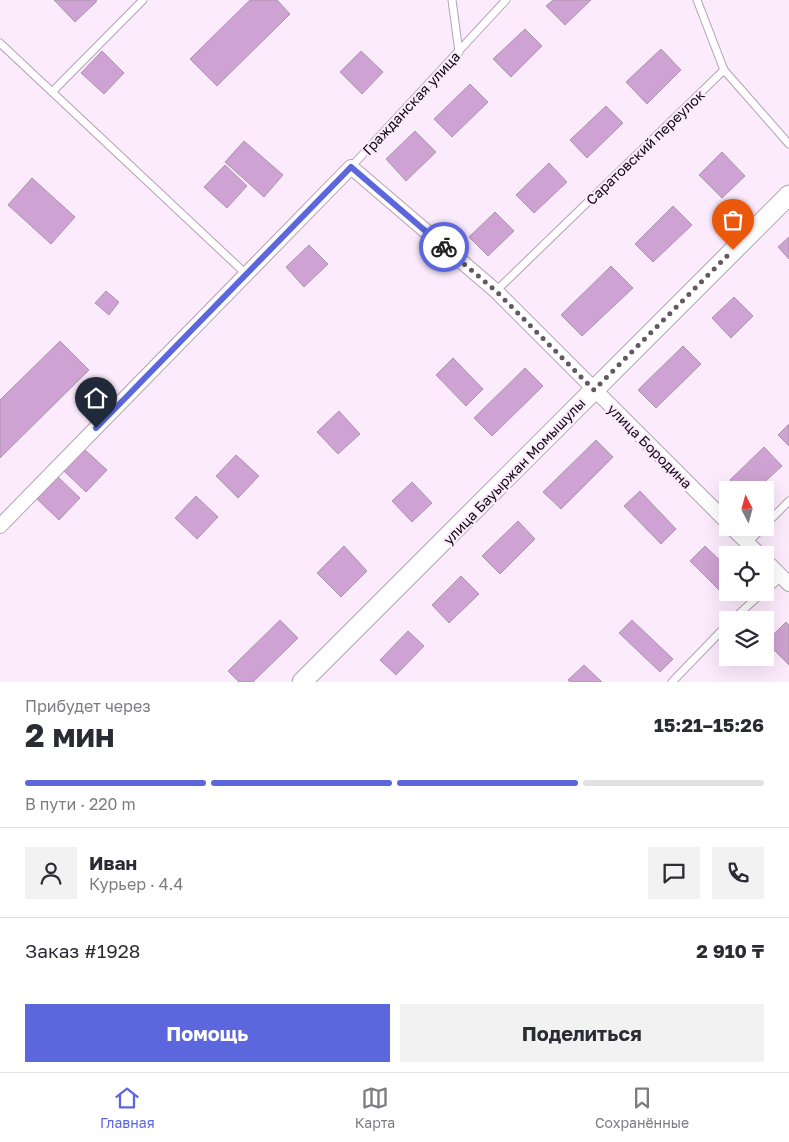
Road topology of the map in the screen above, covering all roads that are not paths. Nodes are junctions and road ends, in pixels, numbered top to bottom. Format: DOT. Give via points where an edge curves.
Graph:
graph roads {
  1 [pos="143,0"];
  2 [pos="452,0"];
  3 [pos="506,0"];
  4 [pos="697,0"];
  5 [pos="0,43"];
  6 [pos="459,52"];
  7 [pos="724,70"];
  8 [pos="52,92"];
  9 [pos="789,144"];
  10 [pos="351,167"];
  11 [pos="789,195"];
  12 [pos="246,274"];
  13 [pos="496,291"];
  14 [pos="594,390"];
  15 [pos="789,501"];
  16 [pos="719,514"];
  17 [pos="774,516"];
  18 [pos="0,526"];
  19 [pos="740,536"];
  20 [pos="754,536"];
  21 [pos="747,543"];
  22 [pos="750,546"];
  23 [pos="774,569"];
  24 [pos="785,580"];
  25 [pos="774,586"];
  26 [pos="754,601"];
  27 [pos="742,611"];
  28 [pos="719,633"];
  29 [pos="302,682"];
  30 [pos="672,682"];
  1 -- 8 [label="lane"];
  2 -- 6 [label="lane"];
  3 -- 6 [label="lane, Гражданская улица"];
  4 -- 7 [label="lane"];
  5 -- 8 [label="lane"];
  6 -- 10 [label="lane, Гражданская улица"];
  7 -- 9 [label="lane"];
  7 -- 13 [label="lane, Саратовский переулок"];
  8 -- 12 [label="lane"];
  10 -- 12 [label="street, Гражданская улица"];
  10 -- 13 [label="street, улица Бородина"];
  11 -- 14 [label="street, улица Бауыржан Момышулы"];
  12 -- 18 [label="street, Гражданская улица"];
  13 -- 14 [label="street, улица Бородина"];
  14 -- 16 [label="street, улица Бородина"];
  14 -- 29 [label="street, улица Бауыржан Момышулы"];
  15 -- 17 [label="lane"];
  19 -- 21 [label="street"];
  20 -- 21 [label="lane"];
  21 -- 22 [label="street"];
  23 -- 24 [label="street"];
  24 -- 25 [label="lane"];
  26 -- 27 [label="lane"];
  28 -- 30 [label="lane"];
}
